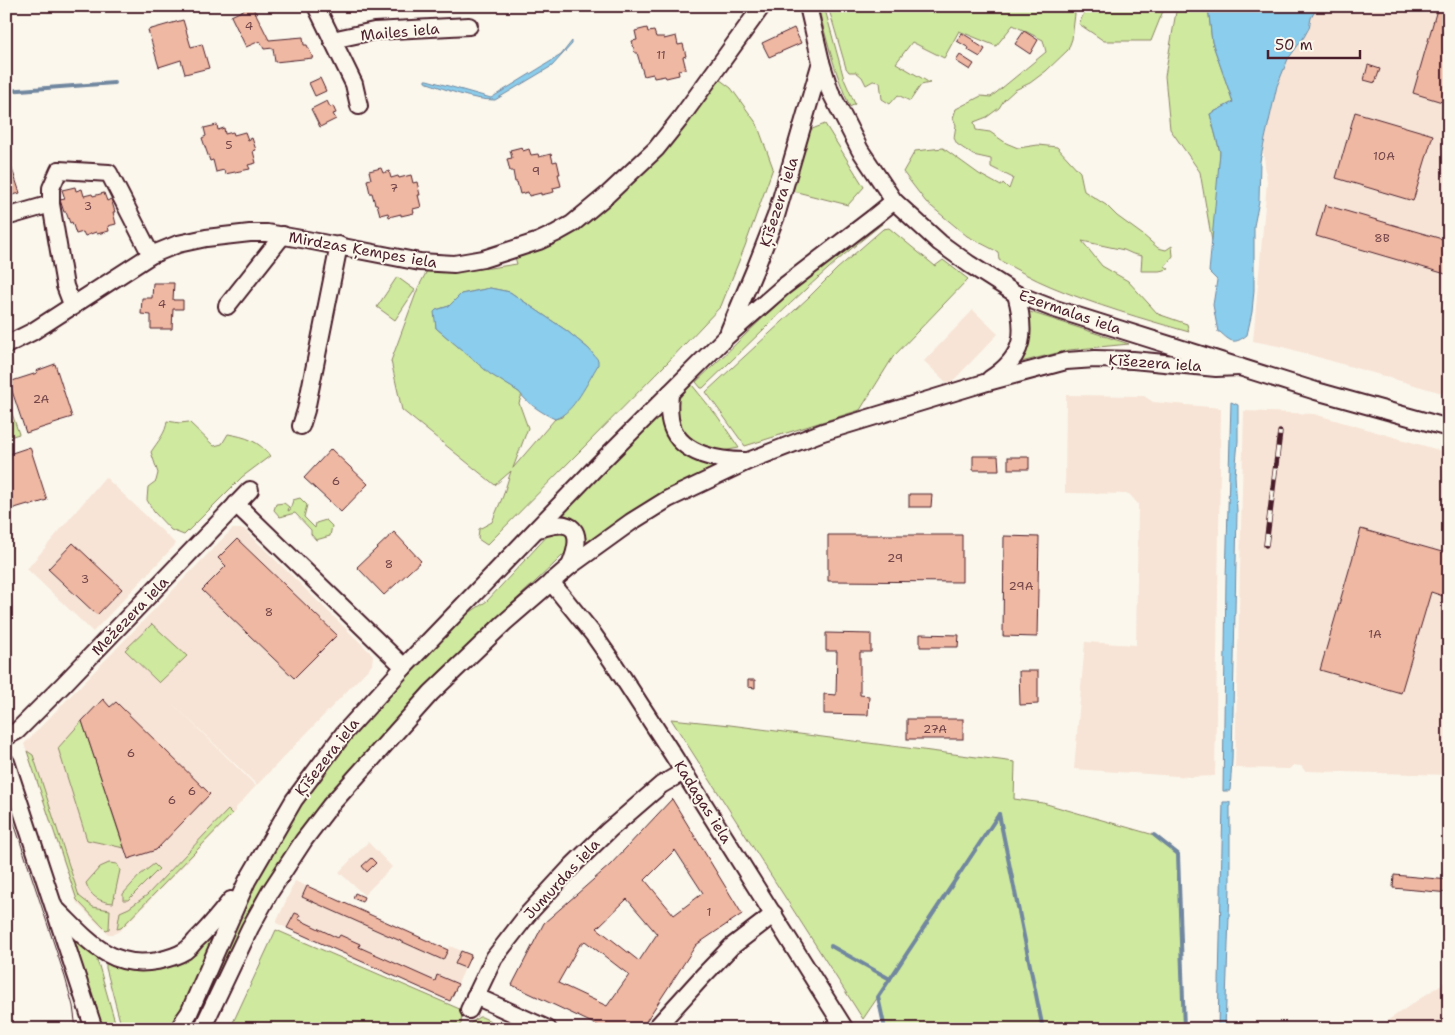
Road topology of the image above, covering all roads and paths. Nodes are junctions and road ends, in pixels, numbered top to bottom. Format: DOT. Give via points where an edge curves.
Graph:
graph roads {
  1 [pos="316,6"];
  2 [pos="762,6"];
  3 [pos="808,6"];
  4 [pos="469,26"];
  5 [pos="332,40"];
  6 [pos="820,62"];
  7 [pos="359,106"];
  8 [pos="894,201"];
  9 [pos="51,204"];
  10 [pos="6,217"];
  11 [pos="283,235"];
  12 [pos="339,246"];
  13 [pos="151,255"];
  14 [pos="1016,294"];
  15 [pos="227,306"];
  16 [pos="73,307"];
  17 [pos="726,337"];
  18 [pos="6,346"];
  19 [pos="1240,367"];
  20 [pos="984,383"];
  21 [pos="670,393"];
  22 [pos="301,426"];
  23 [pos="1449,428"];
  24 [pos="748,460"];
  25 [pos="250,490"];
  26 [pos="236,504"];
  27 [pos="538,529"];
  28 [pos="570,566"];
  29 [pos="551,582"];
  30 [pos="404,666"];
  31 [pos="6,737"];
  32 [pos="6,762"];
  33 [pos="683,772"];
  34 [pos="247,881"];
  35 [pos="54,908"];
  36 [pos="774,914"];
  37 [pos="94,1029"];
  38 [pos="180,1029"];
  39 [pos="202,1029"];
  40 [pos="548,1029"];
  41 [pos="655,1029"];
  42 [pos="845,1029"];
  1 -- 5 [label="street"];
  2 -- 12 [label="street, Mirdzas Ķempes iela" via="656,149 572,224 530,244 483,259 454,264 420,262"];
  3 -- 6 [label="street, Ezermalas iela"];
  4 -- 5 [label="street, Mailes iela" via="374,31"];
  5 -- 7 [label="street" via="354,84"];
  6 -- 8 [label="street, Ezermalas iela" via="844,120"];
  6 -- 17 [label="street, Ķīšezera iela" via="776,216"];
  8 -- 14 [label="street, Ezermalas iela" via="940,243"];
  8 -- 17 [label="street, Ķīšezera iela" via="782,287"];
  9 -- 10 [label="street"];
  9 -- 13 [label="street" via="51,188 59,170 109,173"];
  9 -- 16 [label="street" via="65,286"];
  11 -- 12 [label="street, Mirdzas Ķempes iela"];
  11 -- 13 [label="street, Mirdzas Ķempes iela" via="250,233 206,238 178,244"];
  11 -- 15 [label="street"];
  12 -- 22 [label="street"];
  13 -- 16 [label="street, Mirdzas Ķempes iela"];
  14 -- 19 [label="street, Ezermalas iela"];
  14 -- 20 [label="street, Ķīšezera iela" via="1023,333 1019,347 1002,372"];
  16 -- 18 [label="street, Mirdzas Ķempes iela"];
  17 -- 21 [label="street, Ķīšezera iela"];
  19 -- 20 [label="street, Ķīšezera iela" via="1095,359 1066,361"];
  19 -- 23 [label="street, Ezermalas iela"];
  20 -- 24 [label="street, Ķīšezera iela" via="823,432"];
  21 -- 24 [label="street, Ķīšezera iela" via="670,419 680,439 708,457"];
  21 -- 27 [label="street, Ķīšezera iela"];
  24 -- 28 [label="street, Ķīšezera iela" via="668,499"];
  25 -- 26 [label="street, Mežezera iela"];
  26 -- 30 [label="street"];
  26 -- 31 [label="street, Mežezera iela" via="64,685 17,731"];
  27 -- 28 [label="street" via="556,524 571,527 577,540"];
  27 -- 30 [label="street, Ķīšezera iela"];
  28 -- 29 [label="street, Ķīšezera iela"];
  29 -- 33 [label="street, Kadagas iela" via="612,661"];
  29 -- 39 [label="street, Ķīšezera iela" via="431,693 330,806 270,892"];
  30 -- 34 [label="street, Ķīšezera iela" via="344,733 294,800"];
  32 -- 35 [label="street"];
  33 -- 36 [label="street, Kadagas iela"];
  33 -- 40 [label="street, Jumurdas iela" via="661,785 573,865 534,907 494,958 472,1003"];
  34 -- 35 [label="street" via="186,951 146,963 124,962 104,953"];
  34 -- 38 [label="street, Ķīšezera iela"];
  35 -- 37 [label="street"];
  36 -- 41 [label="street" via="731,947"];
  36 -- 42 [label="street, Kadagas iela"];
}
